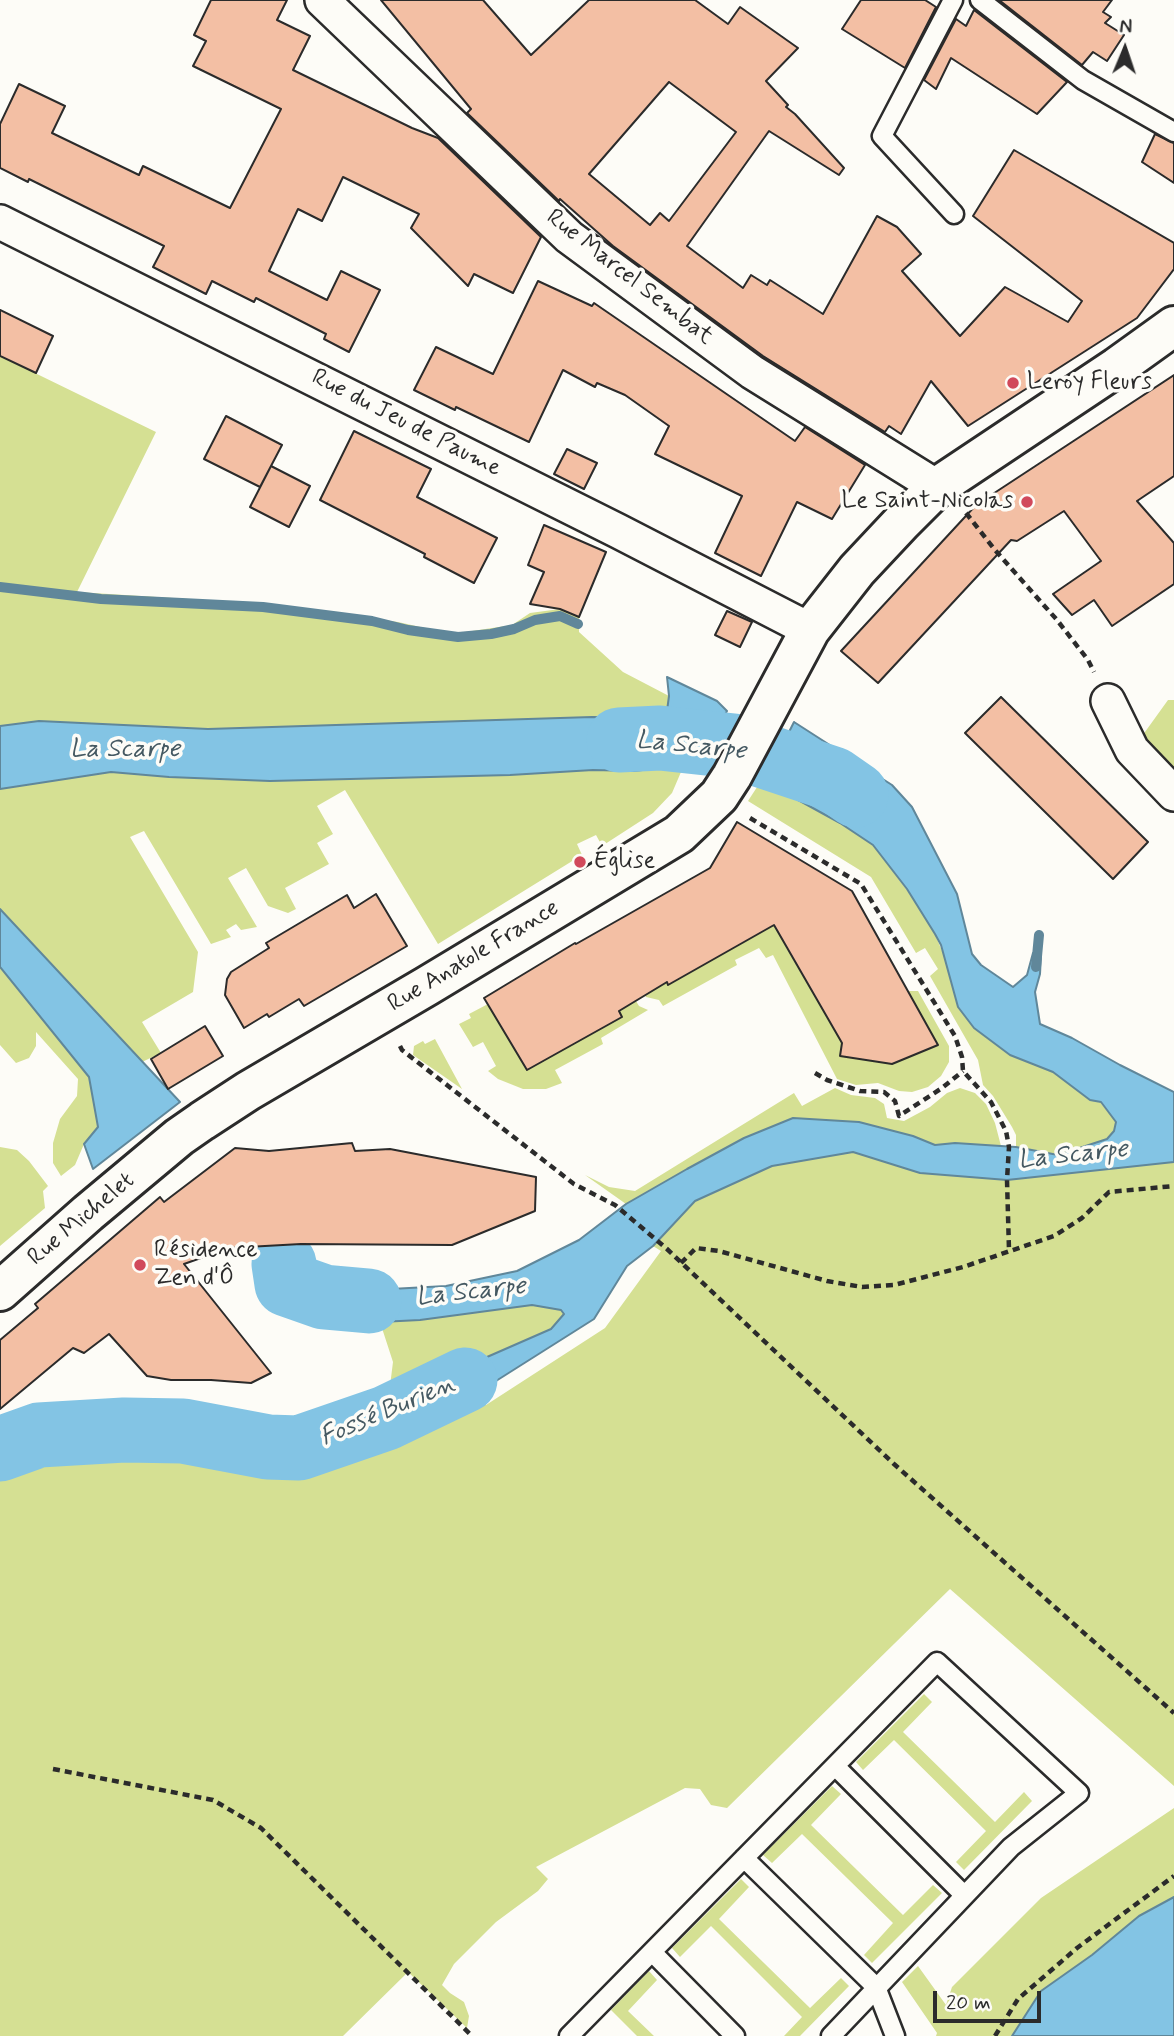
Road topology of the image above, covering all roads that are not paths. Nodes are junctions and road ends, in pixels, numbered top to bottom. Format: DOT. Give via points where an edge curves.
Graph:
graph roads {
  1 [pos="322,0"];
  2 [pos="953,0"];
  3 [pos="980,0"];
  4 [pos="1174,132"];
  5 [pos="954,214"];
  6 [pos="0,222"];
  7 [pos="1174,326"];
  8 [pos="937,487"];
  9 [pos="810,631"];
  10 [pos="1108,701"];
  11 [pos="1174,793"];
  12 [pos="165,1150"];
  13 [pos="0,1291"];
  14 [pos="835,1766"];
  15 [pos="744,1857"];
  16 [pos="964,1895"];
  17 [pos="652,1952"];
  18 [pos="876,1987"];
  19 [pos="569,2036"];
  20 [pos="735,2036"];
  21 [pos="831,2036"];
  22 [pos="895,2036"];
  1 -- 8 [label="street, Rue Marcel Sembat" via="569,237 752,372"];
  2 -- 5 [label="lane" via="882,136"];
  3 -- 4 [label="lane" via="1083,80"];
  6 -- 9 [label="street, Rue du Jeu de Paume"];
  7 -- 8 [label="main road"];
  8 -- 9 [label="main road" via="857,570"];
  9 -- 12 [label="main road, Rue Anatole France" via="725,786 679,834 248,1091"];
  10 -- 11 [label="street" via="1132,750"];
  12 -- 13 [label="main road, Rue Michelet"];
  14 -- 15 [label="lane"];
  14 -- 16 [label="lane"];
  14 -- 16 [label="lane" via="937,1662 1079,1793 1011,1847"];
  15 -- 17 [label="lane"];
  15 -- 18 [label="lane"];
  16 -- 18 [label="lane"];
  17 -- 19 [label="lane"];
  17 -- 20 [label="lane"];
  18 -- 21 [label="lane"];
  18 -- 22 [label="lane"];
}
